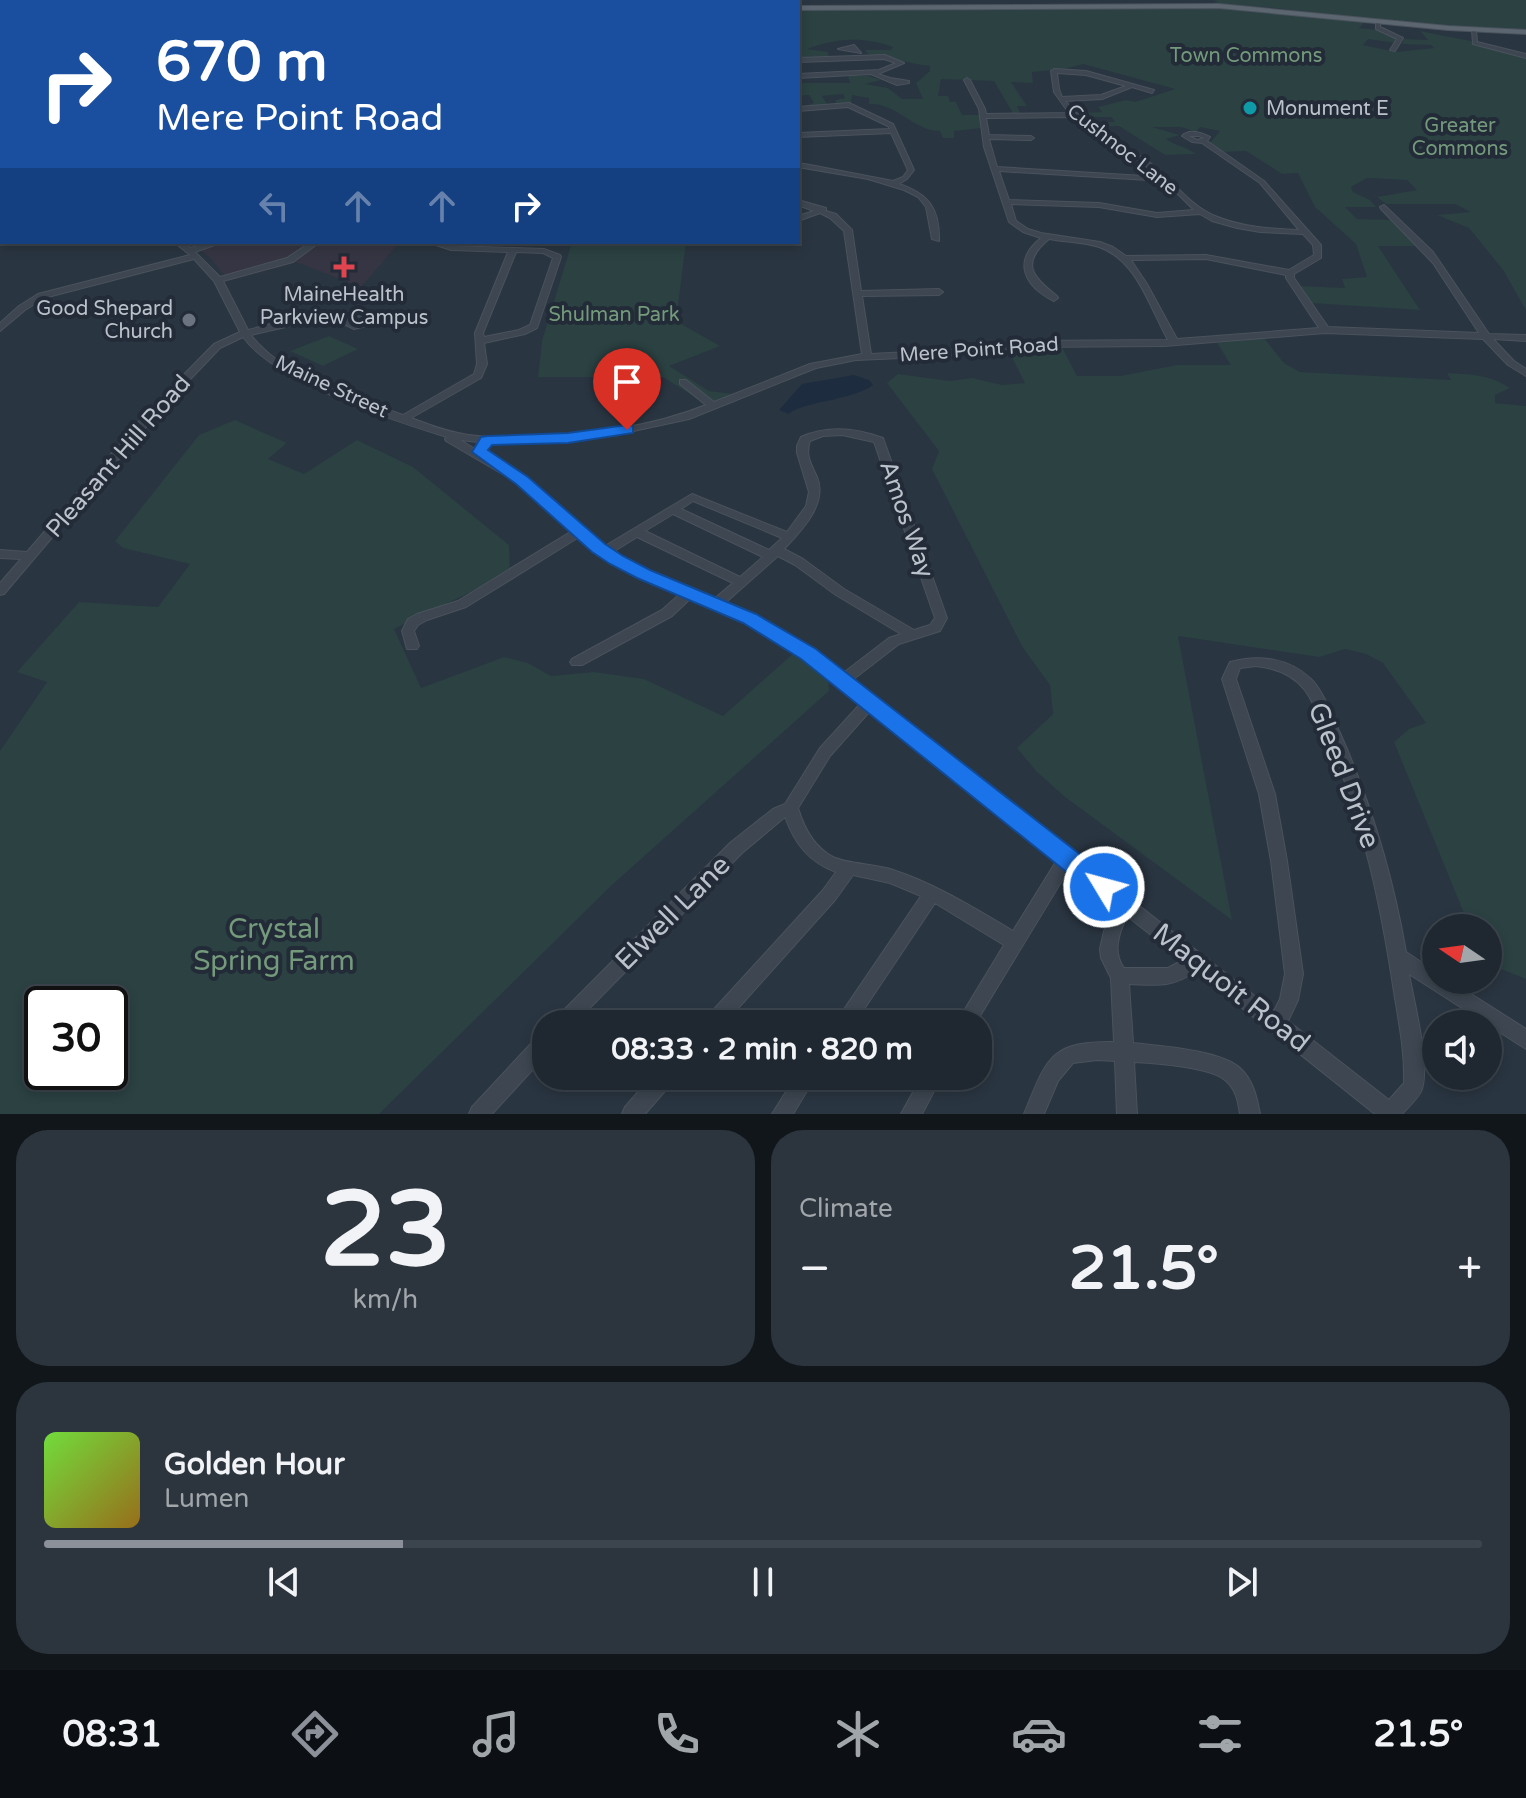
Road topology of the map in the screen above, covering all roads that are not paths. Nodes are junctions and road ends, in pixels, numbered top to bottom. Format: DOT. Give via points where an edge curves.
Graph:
graph roads {
  1 [pos="800,8"];
  2 [pos="1378,21"];
  3 [pos="1474,30"];
  4 [pos="1526,32"];
  5 [pos="1393,50"];
  6 [pos="859,52"];
  7 [pos="1526,56"];
  8 [pos="870,57"];
  9 [pos="800,60"];
  10 [pos="871,73"];
  11 [pos="800,76"];
  12 [pos="890,80"];
  13 [pos="967,80"];
  14 [pos="1132,85"];
  15 [pos="1152,91"];
  16 [pos="1061,99"];
  17 [pos="800,108"];
  18 [pos="1077,115"];
  19 [pos="985,116"];
  20 [pos="895,131"];
  21 [pos="800,135"];
  22 [pos="986,137"];
  23 [pos="1031,138"];
  24 [pos="1204,142"];
  25 [pos="800,165"];
  26 [pos="994,169"];
  27 [pos="1167,179"];
  28 [pos="891,185"];
  29 [pos="1005,202"];
  30 [pos="800,203"];
  31 [pos="1384,207"];
  32 [pos="823,210"];
  33 [pos="1200,212"];
  34 [pos="800,218"];
  35 [pos="1305,232"];
  36 [pos="1047,237"];
  37 [pos="936,239"];
  38 [pos="180,244"];
  39 [pos="215,244"];
  40 [pos="313,244"];
  41 [pos="438,244"];
  42 [pos="513,250"];
  43 [pos="193,254"];
  44 [pos="1125,258"];
  45 [pos="1290,273"];
  46 [pos="218,280"];
  47 [pos="939,292"];
  48 [pos="857,294"];
  49 [pos="1054,298"];
  50 [pos="346,315"];
  51 [pos="0,328"];
  52 [pos="1325,330"];
  53 [pos="245,334"];
  54 [pos="1486,336"];
  55 [pos="1526,338"];
  56 [pos="479,341"];
  57 [pos="1174,342"];
  58 [pos="867,356"];
  59 [pos="1526,373"];
  60 [pos="683,382"];
  61 [pos="714,407"];
  62 [pos="403,419"];
  63 [pos="445,434"];
  64 [pos="485,448"];
  65 [pos="672,509"];
  66 [pos="580,531"];
  67 [pos="637,532"];
  68 [pos="788,536"];
  69 [pos="604,552"];
  70 [pos="774,553"];
  71 [pos="0,554"];
  72 [pos="31,556"];
  73 [pos="741,582"];
  74 [pos="0,591"];
  75 [pos="689,593"];
  76 [pos="716,604"];
  77 [pos="911,634"];
  78 [pos="412,646"];
  79 [pos="577,662"];
  80 [pos="843,680"];
  81 [pos="870,702"];
  82 [pos="790,808"];
  83 [pos="1066,860"];
  84 [pos="849,868"];
  85 [pos="930,895"];
  86 [pos="1125,904"];
  87 [pos="1015,942"];
  88 [pos="1398,957"];
  89 [pos="1197,960"];
  90 [pos="1120,976"];
  91 [pos="576,1010"];
  92 [pos="725,1010"];
  93 [pos="853,1010"];
  94 [pos="974,1010"];
  95 [pos="1278,1022"];
  96 [pos="1526,1040"];
  97 [pos="1123,1053"];
  98 [pos="532,1056"];
  99 [pos="653,1090"];
  100 [pos="798,1090"];
  101 [pos="925,1090"];
  102 [pos="479,1114"];
  103 [pos="632,1114"];
  104 [pos="782,1114"];
  105 [pos="911,1114"];
  106 [pos="1034,1114"];
  107 [pos="1127,1114"];
  108 [pos="1250,1114"];
  109 [pos="1390,1114"];
  1 -- 2 [label="main road" via="1204,6"];
  2 -- 3 [label="main road"];
  2 -- 5 [label="street" via="1376,27 1400,38"];
  3 -- 4 [label="main road"];
  3 -- 7 [label="street" via="1478,44"];
  6 -- 8 [label="street"];
  8 -- 9 [label="street"];
  8 -- 10 [label="street" via="901,63"];
  10 -- 11 [label="street"];
  10 -- 12 [label="street"];
  13 -- 19 [label="street"];
  14 -- 15 [label="street"];
  14 -- 16 [label="street" via="1102,97"];
  14 -- 16 [label="street, Cushnoc Lane" via="1056,70"];
  16 -- 18 [label="street, Cushnoc Lane"];
  17 -- 20 [label="street" via="854,106"];
  18 -- 19 [label="street"];
  18 -- 27 [label="street, Cushnoc Lane"];
  19 -- 22 [label="street"];
  20 -- 21 [label="street"];
  20 -- 28 [label="street" via="911,170"];
  22 -- 23 [label="street"];
  22 -- 26 [label="street"];
  24 -- 35 [label="street" via="1262,182"];
  25 -- 28 [label="street" via="860,174"];
  26 -- 27 [label="street"];
  26 -- 29 [label="street"];
  27 -- 33 [label="street, Cushnoc Lane"];
  28 -- 37 [label="street" via="926,199"];
  29 -- 33 [label="street" via="1087,204 1164,215"];
  29 -- 36 [label="street" via="1017,225"];
  30 -- 32 [label="street"];
  31 -- 54 [label="street" via="1437,262"];
  32 -- 34 [label="street"];
  32 -- 48 [label="street" via="848,230"];
  33 -- 35 [label="street, Cushnoc Lane" via="1238,226"];
  35 -- 45 [label="street" via="1317,245 1318,256"];
  36 -- 44 [label="street" via="1093,244"];
  36 -- 49 [label="street" via="1029,253 1026,264 1034,281"];
  38 -- 43 [label="street, Maine Street"];
  39 -- 43 [label="street"];
  40 -- 46 [label="street" via="290,260"];
  41 -- 42 [label="street"];
  42 -- 56 [label="street"];
  42 -- 56 [label="street" via="557,257 538,319 527,331"];
  43 -- 46 [label="street, Maine Street"];
  43 -- 51 [label="street" via="41,296"];
  44 -- 45 [label="street" via="1206,257"];
  44 -- 57 [label="street"];
  45 -- 52 [label="street"];
  46 -- 53 [label="street, Maine Street"];
  47 -- 48 [label="street"];
  48 -- 58 [label="street"];
  50 -- 53 [label="street, Pleasant Hill Road"];
  52 -- 54 [label="street, Mere Point Road"];
  52 -- 57 [label="street, Mere Point Road"];
  53 -- 62 [label="street, Maine Street" via="281,366"];
  53 -- 72 [label="street, Pleasant Hill Road" via="217,346 181,382"];
  54 -- 55 [label="street, Mere Point Road"];
  54 -- 59 [label="street" via="1506,360"];
  56 -- 62 [label="street" via="478,376"];
  57 -- 58 [label="street, Mere Point Road" via="1027,344"];
  58 -- 61 [label="street, Mere Point Road" via="813,366"];
  60 -- 61 [label="street"];
  61 -- 64 [label="street, Mere Point Road" via="615,432"];
  62 -- 63 [label="street, Maine Street"];
  63 -- 64 [label="street, Maquoit Road"];
  64 -- 66 [label="street, Maquoit Road"];
  65 -- 67 [label="street"];
  65 -- 68 [label="street" via="695,497"];
  65 -- 70 [label="street"];
  66 -- 69 [label="street, Maquoit Road"];
  66 -- 78 [label="street" via="462,604 413,622 408,631"];
  67 -- 69 [label="street"];
  67 -- 73 [label="street"];
  68 -- 70 [label="street, Amos Way"];
  68 -- 77 [label="street, Amos Way" via="813,503 815,487 801,454 805,439 839,432 879,440 941,618 935,628"];
  69 -- 75 [label="street, Maquoit Road"];
  70 -- 73 [label="street, Amos Way"];
  70 -- 77 [label="street" via="799,562"];
  71 -- 72 [label="street"];
  72 -- 74 [label="street, Pleasant Hill Road"];
  73 -- 76 [label="street, Amos Way"];
  75 -- 76 [label="street, Maquoit Road"];
  75 -- 79 [label="street" via="667,613"];
  76 -- 80 [label="street, Maquoit Road" via="780,635"];
  77 -- 80 [label="street, Amos Way"];
  80 -- 81 [label="street, Maquoit Road"];
  81 -- 82 [label="street" via="825,752"];
  81 -- 83 [label="street, Maquoit Road"];
  82 -- 84 [label="street" via="802,841 831,864"];
  82 -- 91 [label="street, Elwell Lane" via="736,848"];
  83 -- 86 [label="street, Maquoit Road"];
  83 -- 87 [label="street"];
  84 -- 85 [label="street" via="880,871"];
  84 -- 92 [label="street"];
  85 -- 87 [label="street"];
  85 -- 93 [label="street"];
  86 -- 89 [label="street, Maquoit Road"];
  86 -- 90 [label="street" via="1108,943 1110,961"];
  87 -- 94 [label="street"];
  88 -- 95 [label="street, Gleed Drive" via="1372,836 1311,688 1292,671 1272,663 1235,665 1229,685 1271,809 1292,955 1292,992"];
  88 -- 96 [label="street"];
  88 -- 109 [label="street, Gleed Drive" via="1413,1087"];
  89 -- 90 [label="street" via="1167,979"];
  89 -- 95 [label="street, Maquoit Road"];
  90 -- 97 [label="street"];
  95 -- 109 [label="street, Maquoit Road"];
  97 -- 106 [label="street" via="1069,1054"];
  97 -- 107 [label="street"];
  97 -- 108 [label="street" via="1216,1064 1242,1084"];
  98 -- 102 [label="street"];
  99 -- 103 [label="street"];
  100 -- 104 [label="street"];
  101 -- 105 [label="street"];
}
